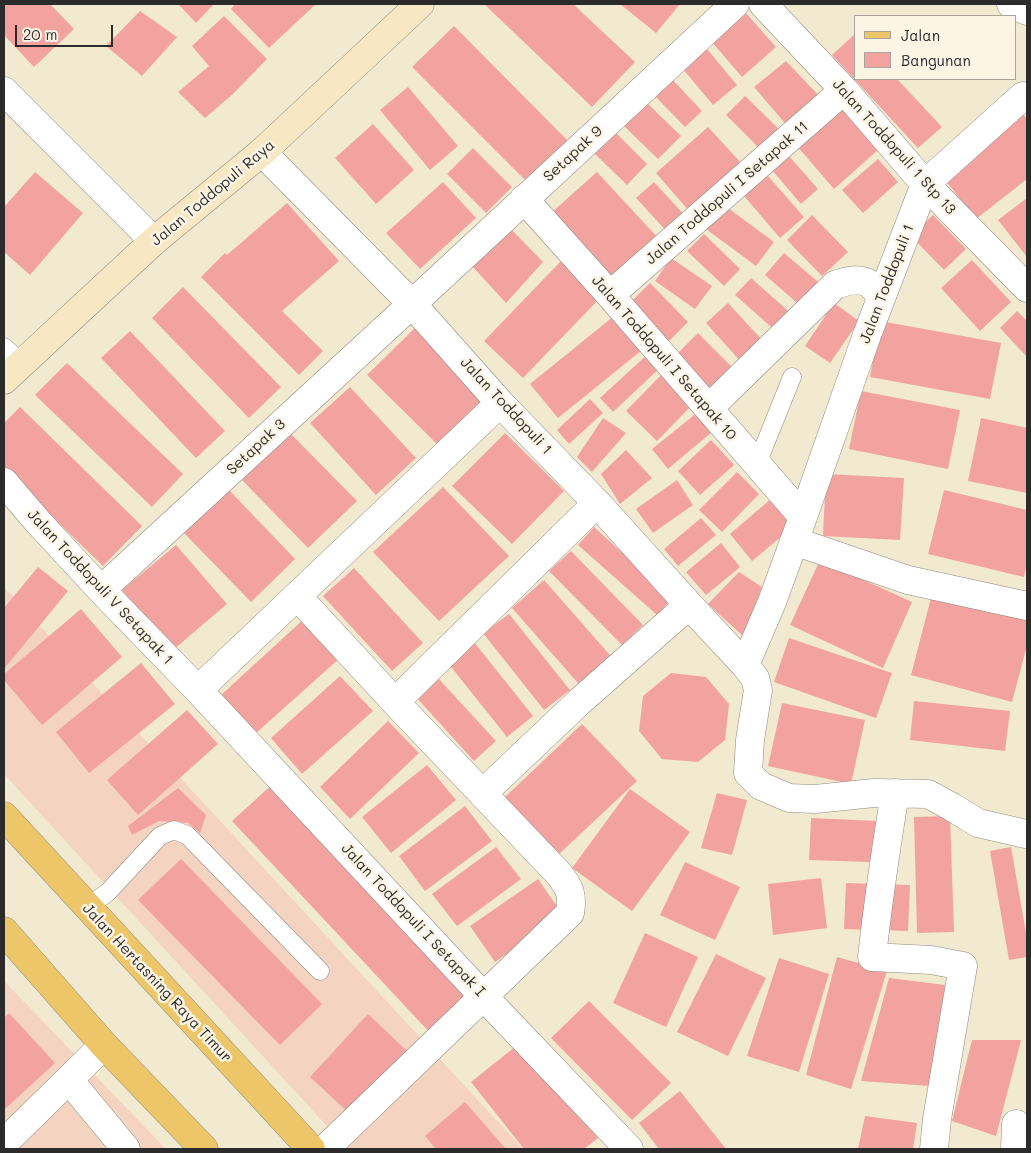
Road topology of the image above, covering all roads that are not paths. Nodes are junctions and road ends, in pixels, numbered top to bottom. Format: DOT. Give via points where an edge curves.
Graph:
graph roads {
  1 [pos="420,4"];
  2 [pos="736,4"];
  3 [pos="763,4"];
  4 [pos="1010,4"];
  5 [pos="1027,12"];
  6 [pos="844,90"];
  7 [pos="4,91"];
  8 [pos="1023,96"];
  9 [pos="262,152"];
  10 [pos="926,184"];
  11 [pos="524,199"];
  12 [pos="154,242"];
  13 [pos="1027,288"];
  14 [pos="610,295"];
  15 [pos="881,297"];
  16 [pos="412,304"];
  17 [pos="10,363"];
  18 [pos="792,377"];
  19 [pos="500,403"];
  20 [pos="709,408"];
  21 [pos="757,464"];
  22 [pos="4,482"];
  23 [pos="597,502"];
  24 [pos="799,529"];
  25 [pos="101,590"];
  26 [pos="296,596"];
  27 [pos="689,605"];
  28 [pos="1027,606"];
  29 [pos="745,665"];
  30 [pos="198,690"];
  31 [pos="396,702"];
  32 [pos="483,793"];
  33 [pos="895,793"];
  34 [pos="4,816"];
  35 [pos="1027,831"];
  36 [pos="87,908"];
  37 [pos="4,931"];
  38 [pos="320,971"];
  39 [pos="484,997"];
  40 [pos="104,1045"];
  41 [pos="69,1080"];
  42 [pos="4,1143"];
  43 [pos="126,1149"];
  44 [pos="204,1149"];
  45 [pos="311,1149"];
  46 [pos="326,1149"];
  47 [pos="629,1149"];
  48 [pos="934,1149"];
  1 -- 9 [label="main road, Jalan Toddopuli Raya"];
  2 -- 11 [label="street, Setapak 9"];
  3 -- 6 [label="street, Jalan Toddopuli 1 Stp 13"];
  4 -- 5 [label="street"];
  6 -- 10 [label="street, Jalan Toddopuli 1 Stp 13"];
  6 -- 14 [label="street, Jalan Toddopuli I Setapak 11"];
  7 -- 12 [label="street"];
  8 -- 10 [label="street"];
  9 -- 12 [label="main road, Jalan Toddopuli Raya"];
  9 -- 16 [label="street, Jalan Toddopuli 1"];
  10 -- 13 [label="street, Jalan Toddopuli 1 Stp 13"];
  10 -- 15 [label="street, Jalan Toddopuli 1"];
  11 -- 14 [label="street, Jalan Toddopuli I Setapak 10"];
  11 -- 16 [label="street, Setapak 9"];
  12 -- 17 [label="main road, Jalan Toddopuli Raya"];
  14 -- 20 [label="street, Jalan Toddopuli I Setapak 10"];
  15 -- 20 [label="street" via="871,285 857,280 835,285"];
  15 -- 24 [label="street, Jalan Toddopuli 1"];
  16 -- 19 [label="street, Jalan Toddopuli 1"];
  16 -- 25 [label="street, Setapak 3"];
  18 -- 21 [label="lane"];
  19 -- 23 [label="street, Jalan Toddopuli 1"];
  19 -- 26 [label="street"];
  20 -- 21 [label="street, Jalan Toddopuli I Setapak 10"];
  21 -- 24 [label="street, Jalan Toddopuli I Setapak 10"];
  22 -- 25 [label="street, Jalan Toddopuli V Setapak 1"];
  23 -- 27 [label="street, Jalan Toddopuli 1"];
  23 -- 31 [label="street"];
  24 -- 28 [label="street" via="908,580"];
  24 -- 29 [label="street, Jalan Toddopuli 1"];
  25 -- 30 [label="street, Jalan Toddopuli V Setapak 1"];
  26 -- 30 [label="street"];
  26 -- 31 [label="street"];
  27 -- 29 [label="street, Jalan Toddopuli 1"];
  27 -- 32 [label="street" via="579,702"];
  29 -- 33 [label="street, Jalan Toddopuli 1" via="755,678 758,690 748,773 761,786 789,798"];
  30 -- 39 [label="street, Jalan Toddopuli I Setapak I"];
  31 -- 32 [label="street"];
  32 -- 39 [label="street" via="559,874 567,884 572,901 570,913"];
  33 -- 35 [label="street, Jalan Toddopuli 1" via="928,794 978,823"];
  33 -- 48 [label="street" via="872,957 931,960 963,966"];
  34 -- 36 [label="main road, Jalan Hertasning Raya Timur"];
  36 -- 38 [label="lane" via="108,892 160,836 174,830 187,835"];
  36 -- 45 [label="main road, Jalan Hertasning Raya Timur"];
  37 -- 40 [label="main road"];
  39 -- 46 [label="street"];
  39 -- 47 [label="street, Jalan Toddopuli I Setapak I"];
  40 -- 41 [label="street"];
  40 -- 44 [label="main road"];
  41 -- 42 [label="street"];
  41 -- 43 [label="street"];
}
